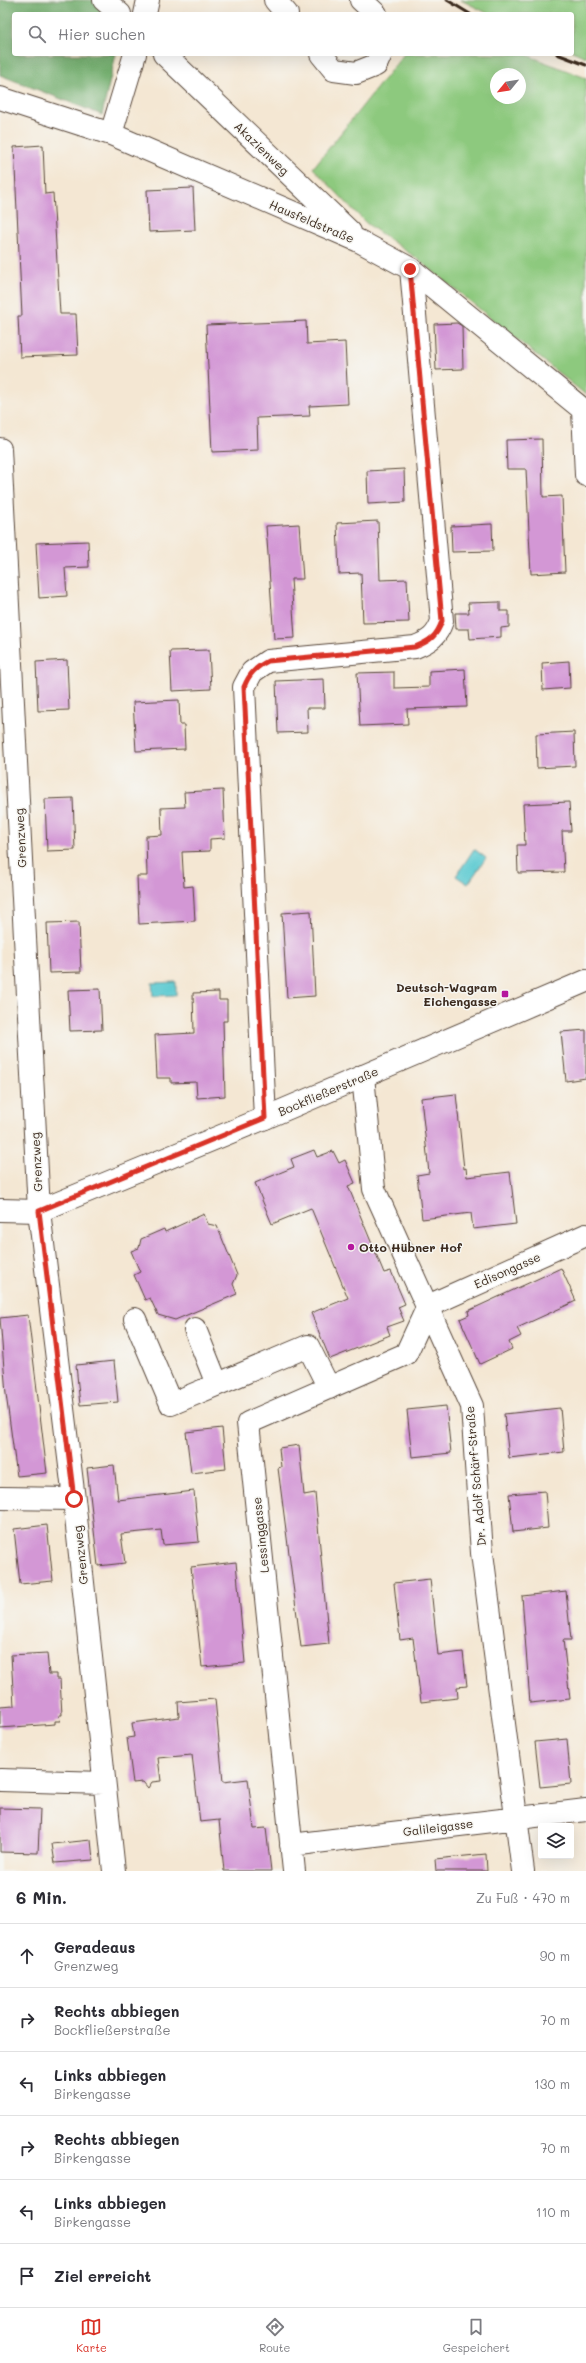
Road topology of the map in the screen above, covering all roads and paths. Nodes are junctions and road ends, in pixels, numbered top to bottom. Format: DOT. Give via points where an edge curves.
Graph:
graph roads {
  1 [pos="104,0"];
  2 [pos="148,0"];
  3 [pos="275,0"];
  4 [pos="361,0"];
  5 [pos="118,12"];
  6 [pos="145,12"];
  7 [pos="285,12"];
  8 [pos="374,12"];
  9 [pos="134,56"];
  10 [pos="166,56"];
  11 [pos="322,56"];
  12 [pos="380,56"];
  13 [pos="0,98"];
  14 [pos="111,134"];
  15 [pos="359,241"];
  16 [pos="410,269"];
  17 [pos="585,411"];
  18 [pos="0,449"];
  19 [pos="586,476"];
  20 [pos="586,981"];
  21 [pos="363,1076"];
  22 [pos="265,1118"];
  23 [pos="0,1210"];
  24 [pos="39,1211"];
  25 [pos="586,1235"];
  26 [pos="428,1306"];
  27 [pos="135,1319"];
  28 [pos="195,1329"];
  29 [pos="217,1384"];
  30 [pos="329,1388"];
  31 [pos="0,1498"];
  32 [pos="74,1499"];
  33 [pos="0,1780"];
  34 [pos="104,1784"];
  35 [pos="586,1810"];
  36 [pos="518,1817"];
  37 [pos="291,1845"];
  38 [pos="114,1871"];
  39 [pos="294,1871"];
  40 [pos="523,1871"];
  1 -- 5 [label="street"];
  2 -- 6 [label="street"];
  3 -- 7 [label="street"];
  4 -- 8 [label="street"];
  9 -- 14 [label="street"];
  10 -- 15 [label="street, Akazienweg"];
  11 -- 12 [label="street" via="334,70 356,74 376,65"];
  13 -- 14 [label="street, Hausfeldstraße"];
  14 -- 15 [label="street, Hausfeldstraße"];
  15 -- 16 [label="street, Hausfeldstraße"];
  16 -- 17 [label="street, Hausfeldstraße"];
  16 -- 22 [label="street" via="442,621 439,631 433,638 415,647 268,661 252,672 244,687"];
  17 -- 19 [label="street"];
  18 -- 24 [label="street, Grenzweg"];
  20 -- 21 [label="street, Bockfließerstraße"];
  21 -- 22 [label="street, Bockfließerstraße"];
  21 -- 26 [label="street, Dr. Adolf Schärf-Straße" via="374,1189"];
  22 -- 24 [label="street, Bockfließerstraße"];
  23 -- 24 [label="street, Bockfließerstraße"];
  24 -- 32 [label="street, Grenzweg"];
  25 -- 26 [label="street, Edisongasse"];
  26 -- 30 [label="street, Lessinggasse" via="406,1354"];
  26 -- 36 [label="street, Dr. Adolf Schärf-Straße" via="472,1406 482,1553"];
  27 -- 29 [label="street" via="171,1404"];
  28 -- 29 [label="street"];
  29 -- 30 [label="street" via="308,1346"];
  30 -- 37 [label="street, Lessinggasse" via="248,1423"];
  31 -- 32 [label="street"];
  32 -- 34 [label="street, Grenzweg"];
  33 -- 34 [label="street"];
  34 -- 38 [label="street, Grenzweg"];
  35 -- 36 [label="street, Galileigasse"];
  36 -- 37 [label="street, Galileigasse"];
  36 -- 40 [label="street, Dr. Adolf Schärf-Straße"];
  37 -- 39 [label="street, Lessinggasse"];
}
